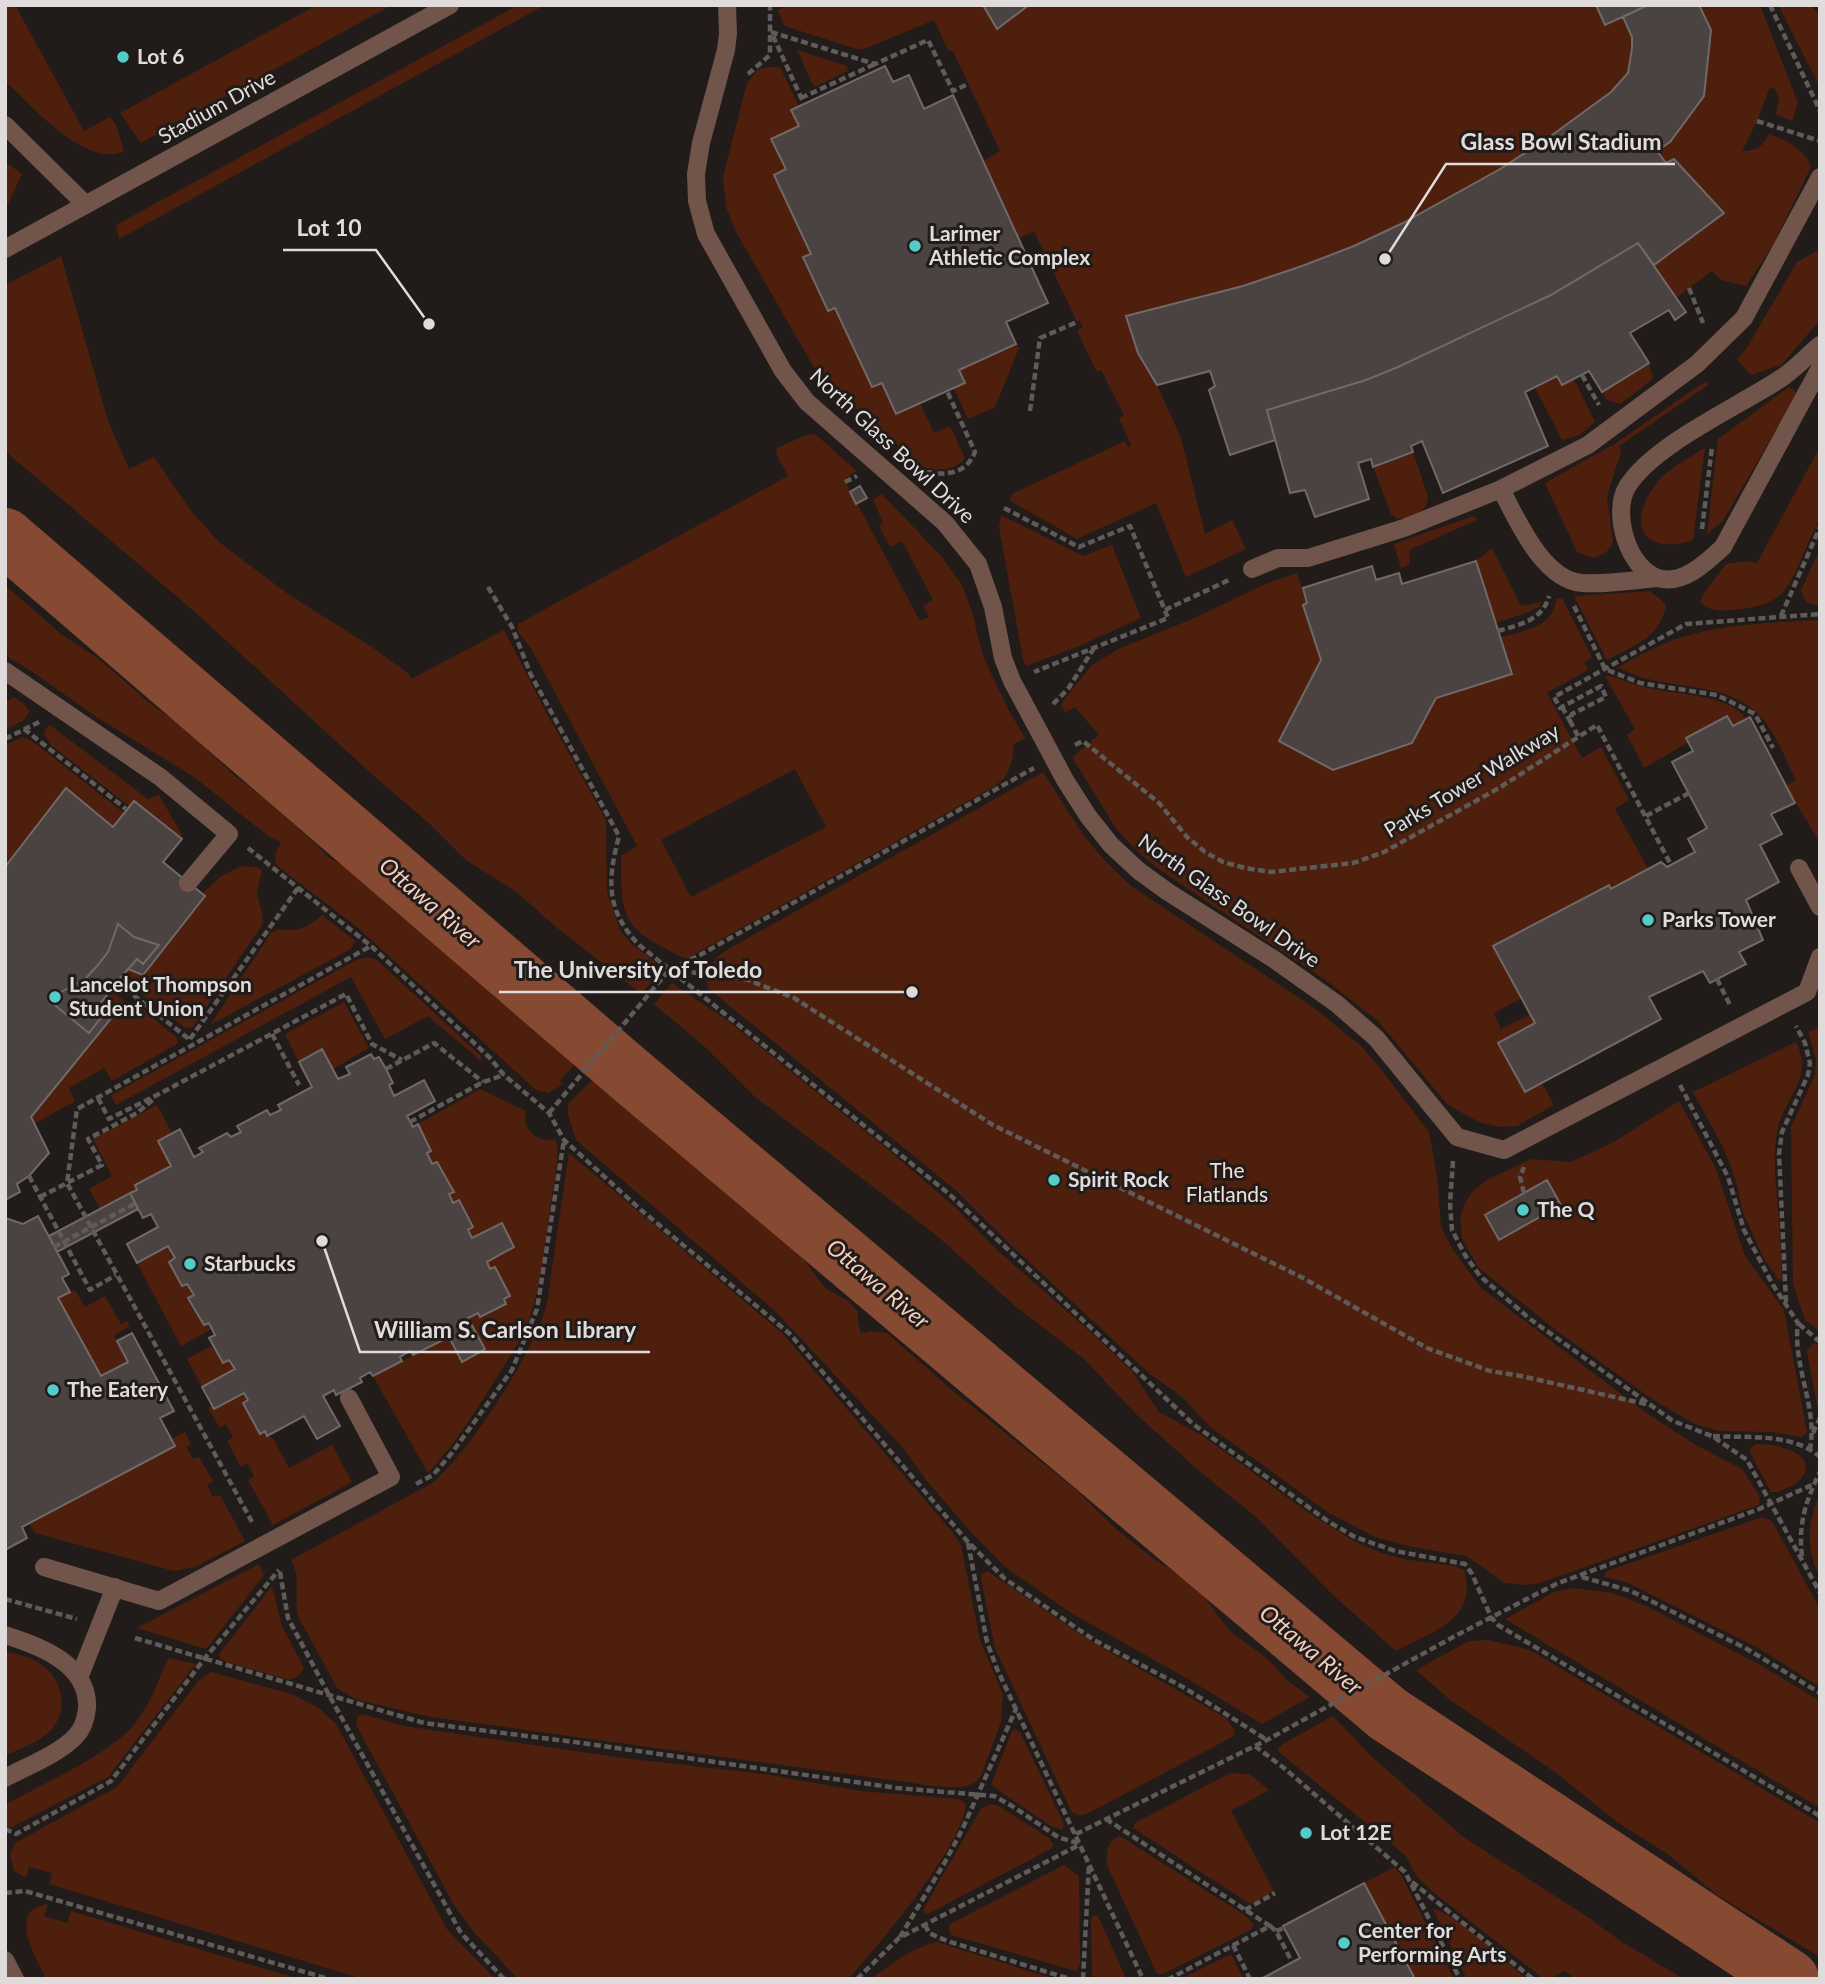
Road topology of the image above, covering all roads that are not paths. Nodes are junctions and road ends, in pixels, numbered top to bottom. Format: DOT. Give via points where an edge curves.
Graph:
graph roads {
  1 [pos="450,5"];
  2 [pos="727,5"];
  3 [pos="5,125"];
  4 [pos="1820,177"];
  5 [pos="86,205"];
  6 [pos="5,249"];
  7 [pos="1820,345"];
  8 [pos="1820,368"];
  9 [pos="1501,489"];
  10 [pos="1252,569"];
  11 [pos="1658,578"];
  12 [pos="5,671"];
  13 [pos="1799,868"];
  14 [pos="188,883"];
  15 [pos="1820,906"];
  16 [pos="1820,957"];
  17 [pos="349,1398"];
  18 [pos="44,1567"];
  19 [pos="115,1587"];
  20 [pos="5,1635"];
  21 [pos="79,1678"];
  22 [pos="5,1778"];
  23 [pos="5,1960"];
  24 [pos="15,1979"];
  1 -- 5 [label="street, Stadium Drive"];
  2 -- 16 [label="street, North Glass Bowl Drive" via="726,50 698,162 696,188 706,234 799,393 945,523 978,564 1012,681 1065,780 1124,859 1337,1004 1376,1038 1457,1137 1504,1150 1807,992"];
  3 -- 5 [label="street"];
  4 -- 9 [label="street" via="1744,318 1697,365 1588,445"];
  5 -- 6 [label="street, Stadium Drive"];
  7 -- 11 [label="street" via="1785,376 1666,450 1628,485 1620,515 1625,538 1637,560"];
  8 -- 11 [label="street" via="1723,547 1696,570 1671,579"];
  9 -- 10 [label="street" via="1404,528 1308,558 1278,558"];
  9 -- 11 [label="street" via="1521,529 1555,572 1580,583"];
  12 -- 14 [label="street" via="160,777 229,834"];
  13 -- 15 [label="street"];
  17 -- 19 [label="street" via="391,1477 159,1601"];
  18 -- 19 [label="street"];
  19 -- 21 [label="street"];
  20 -- 21 [label="street" via="54,1655"];
  21 -- 22 [label="street" via="87,1703 77,1735"];
  23 -- 24 [label="street"];
}
